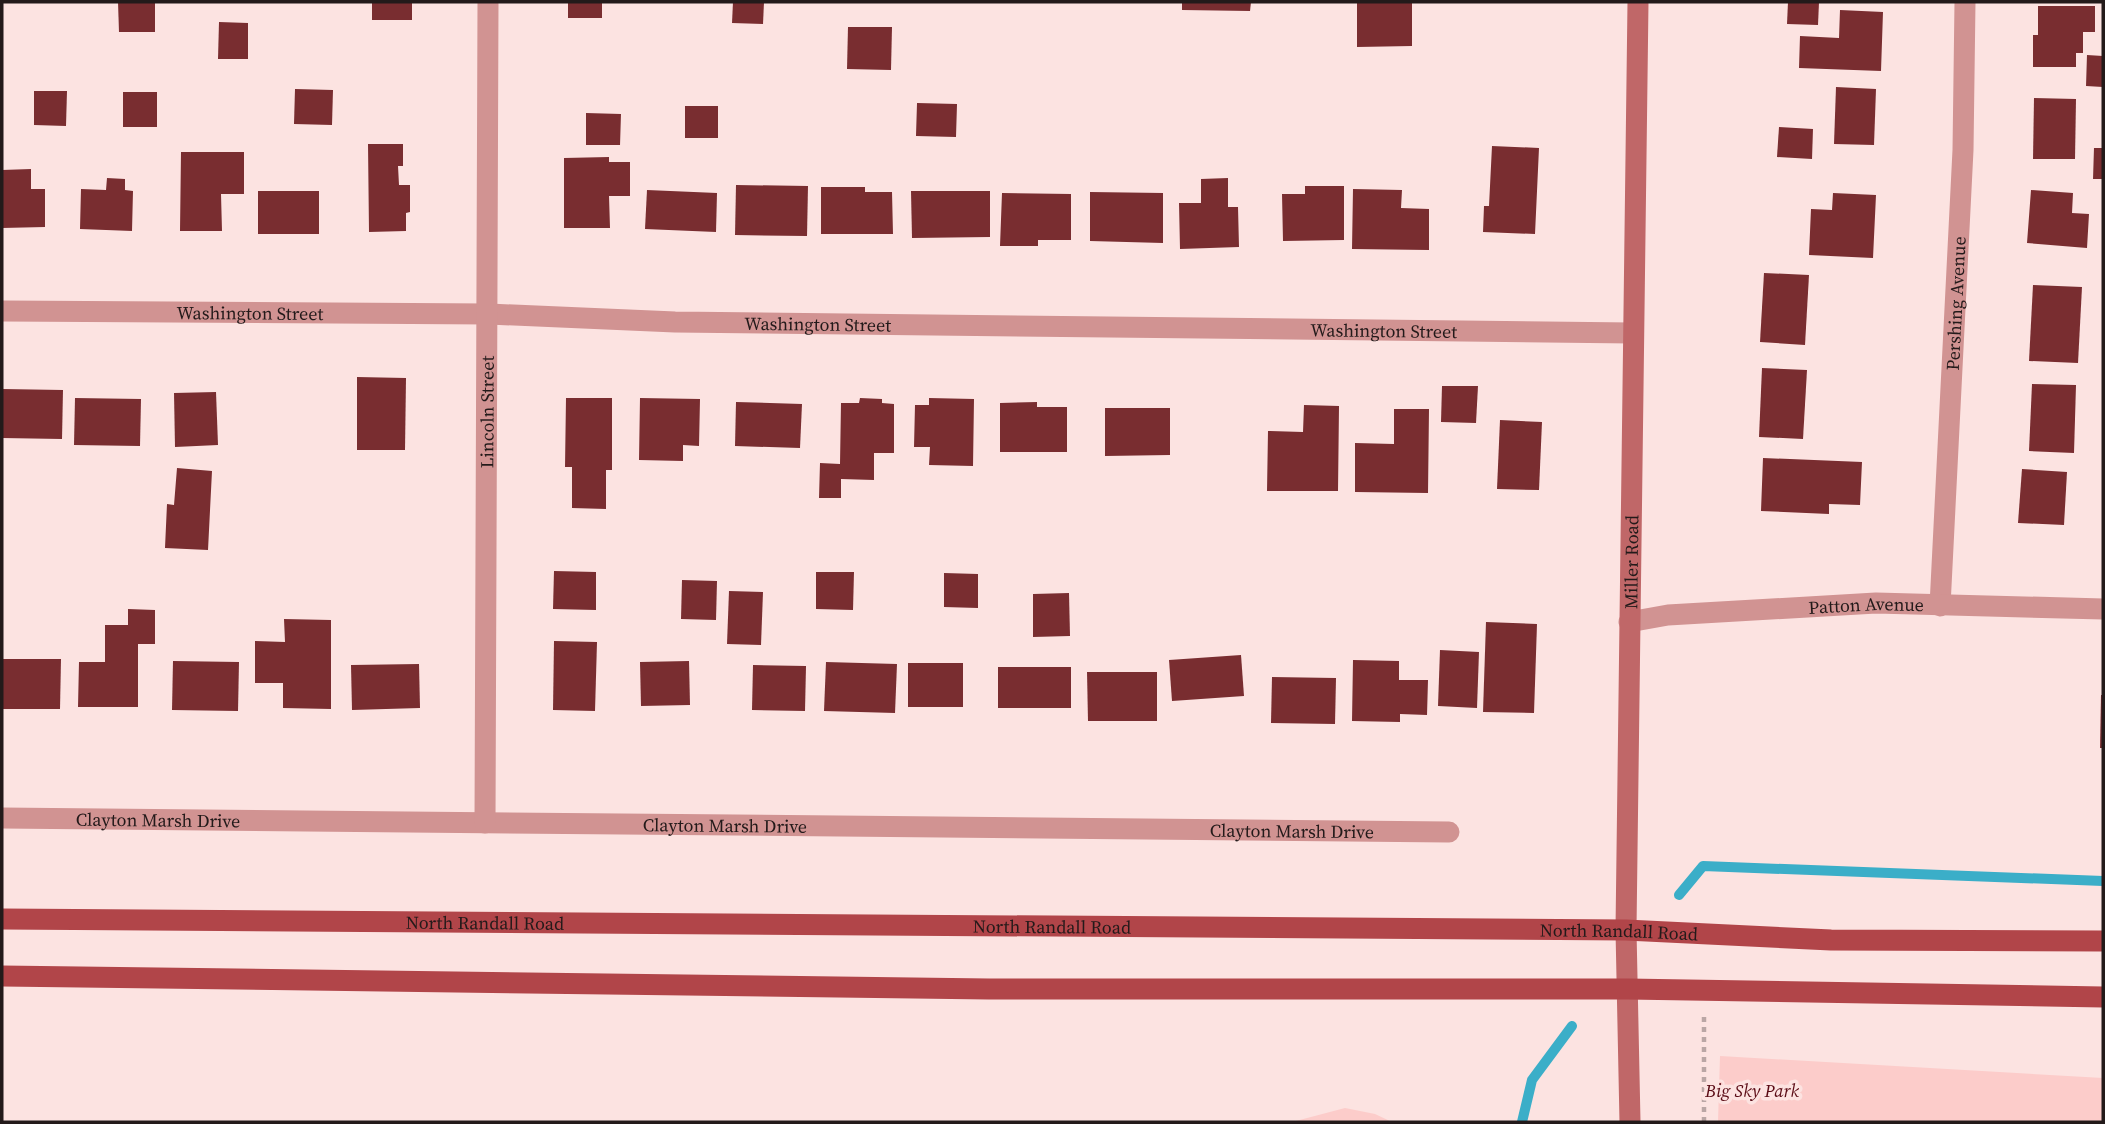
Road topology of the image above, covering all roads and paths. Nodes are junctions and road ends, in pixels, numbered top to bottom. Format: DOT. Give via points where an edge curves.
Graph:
graph roads {
  1 [pos="488,2"];
  2 [pos="1638,2"];
  3 [pos="1965,2"];
  4 [pos="2,311"];
  5 [pos="489,314"];
  6 [pos="1632,333"];
  7 [pos="1940,607"];
  8 [pos="2103,609"];
  9 [pos="1629,622"];
  10 [pos="2,818"];
  11 [pos="485,823"];
  12 [pos="1449,832"];
  13 [pos="2,919"];
  14 [pos="1626,930"];
  15 [pos="2103,941"];
  16 [pos="2,976"];
  17 [pos="1628,989"];
  18 [pos="2103,997"];
  19 [pos="1704,1063"];
  20 [pos="1630,1122"];
  21 [pos="1704,1122"];
  1 -- 5 [label="street, Lincoln Street"];
  2 -- 6 [label="street, Miller Road"];
  3 -- 7 [label="street, Pershing Avenue" via="1963,150"];
  4 -- 5 [label="street, Washington Street"];
  5 -- 6 [label="street, Washington Street" via="675,322"];
  5 -- 11 [label="street, Lincoln Street"];
  6 -- 9 [label="street, Miller Road"];
  7 -- 8 [label="street, Patton Avenue"];
  7 -- 9 [label="street, Patton Avenue" via="1876,603 1668,615"];
  9 -- 14 [label="street, Miller Road"];
  10 -- 11 [label="street, Clayton Marsh Drive"];
  11 -- 12 [label="street, Clayton Marsh Drive"];
  13 -- 14 [label="main road, North Randall Road"];
  14 -- 15 [label="main road, North Randall Road" via="1831,940"];
  14 -- 17 [label="street, Miller Road"];
  16 -- 17 [label="main road" via="989,989"];
  17 -- 18 [label="main road"];
  17 -- 20 [label="street, Miller Road"];
  19 -- 21 [label="path"];
}
